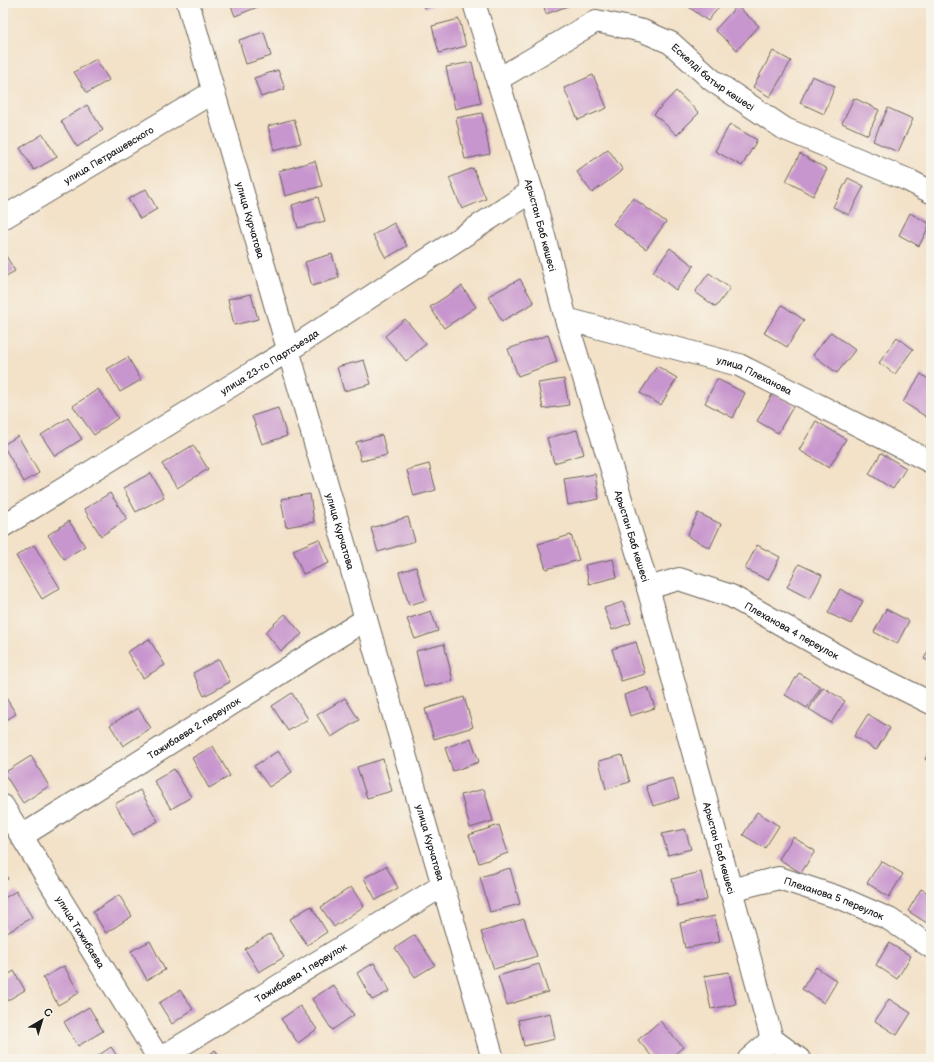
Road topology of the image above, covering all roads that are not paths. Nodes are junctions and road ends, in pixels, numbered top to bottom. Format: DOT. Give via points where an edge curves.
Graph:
graph roads {
  1 [pos="188,3"];
  2 [pos="474,3"];
  3 [pos="497,80"];
  4 [pos="213,92"];
  5 [pos="532,191"];
  6 [pos="931,192"];
  7 [pos="3,218"];
  8 [pos="566,319"];
  9 [pos="288,350"];
  10 [pos="931,462"];
  11 [pos="3,526"];
  12 [pos="648,588"];
  13 [pos="366,619"];
  14 [pos="931,703"];
  15 [pos="3,806"];
  16 [pos="22,836"];
  17 [pos="442,886"];
  18 [pos="730,890"];
  19 [pos="931,947"];
  20 [pos="772,1039"];
  21 [pos="159,1059"];
  22 [pos="493,1059"];
  23 [pos="749,1059"];
  24 [pos="799,1059"];
  1 -- 4 [label="street, улица Курчатова"];
  2 -- 3 [label="street, Арыстан Баб көшесі"];
  3 -- 5 [label="street, Арыстан Баб көшесі"];
  3 -- 6 [label="street, Ескелді батыр көшесі" via="596,21 643,31 671,43 712,80 785,129"];
  4 -- 7 [label="street, улица Петрашевского"];
  4 -- 9 [label="street, улица Курчатова"];
  5 -- 8 [label="street, Арыстан Баб көшесі"];
  5 -- 9 [label="street, улица 23-го Партсъезда"];
  8 -- 10 [label="street, улица Плеханова" via="739,365"];
  8 -- 12 [label="street, Арыстан Баб көшесі"];
  9 -- 11 [label="street, улица 23-го Партсъезда"];
  9 -- 13 [label="street, улица Курчатова"];
  12 -- 14 [label="street, Плеханова 4 переулок" via="679,579 731,596 850,663"];
  12 -- 18 [label="street, Арыстан Баб көшесі"];
  13 -- 16 [label="street, Тажибаева 2 переулок"];
  13 -- 17 [label="street, улица Курчатова"];
  15 -- 16 [label="street, улица Тажибаева"];
  16 -- 21 [label="street, улица Тажибаева"];
  17 -- 21 [label="street, Тажибаева 1 переулок"];
  17 -- 22 [label="street, улица Курчатова"];
  18 -- 19 [label="street, Плеханова 5 переулок" via="779,878 843,899 889,919"];
  18 -- 20 [label="street, Арыстан Баб көшесі"];
  20 -- 23 [label="street"];
  20 -- 24 [label="street"];
}
